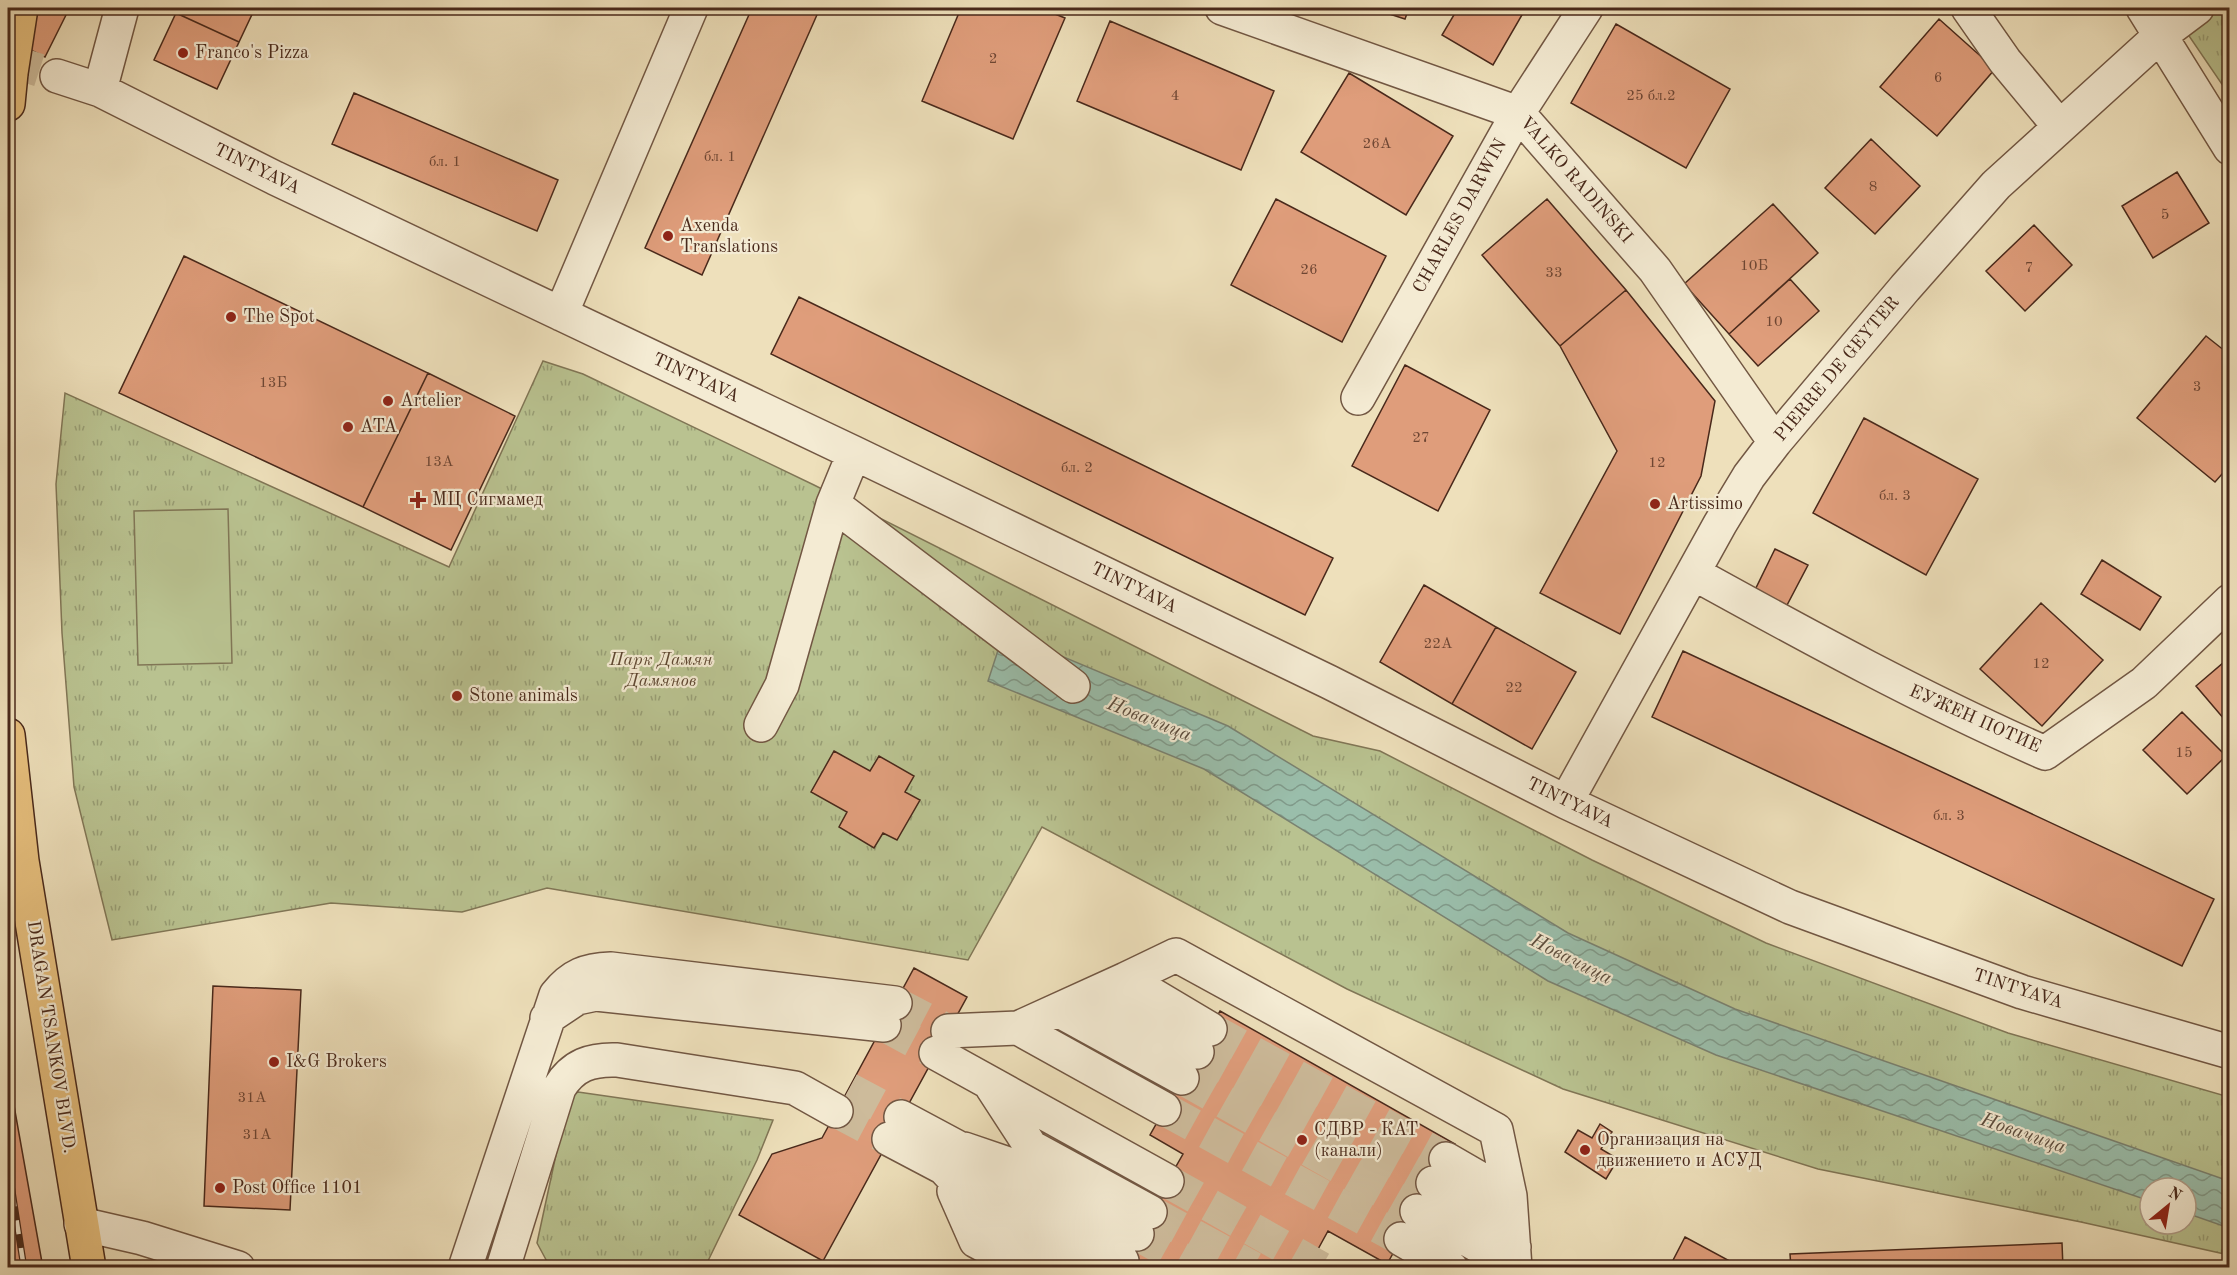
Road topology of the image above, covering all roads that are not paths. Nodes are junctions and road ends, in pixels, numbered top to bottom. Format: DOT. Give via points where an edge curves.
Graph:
graph roads {
  1 [pos="21,8"];
  2 [pos="122,8"];
  3 [pos="692,8"];
  4 [pos="1222,8"];
  5 [pos="1586,8"];
  6 [pos="1968,8"];
  7 [pos="2143,8"];
  8 [pos="2197,8"];
  9 [pos="2162,35"];
  10 [pos="57,76"];
  11 [pos="100,90"];
  12 [pos="8,104"];
  13 [pos="1518,113"];
  14 [pos="2059,126"];
  15 [pos="2229,148"];
  16 [pos="561,314"];
  17 [pos="1358,398"];
  18 [pos="1775,442"];
  19 [pos="854,453"];
  20 [pos="833,504"];
  21 [pos="1693,573"];
  22 [pos="2229,601"];
  23 [pos="1073,686"];
  24 [pos="761,725"];
  25 [pos="8,735"];
  26 [pos="1566,802"];
  27 [pos="1126,979"];
  28 [pos="1094,993"];
  29 [pos="1058,1010"];
  30 [pos="890,1013"];
  31 [pos="1017,1028"];
  32 [pos="2229,1052"];
  33 [pos="1196,1053"];
  34 [pos="990,1083"];
  35 [pos="842,1100"];
  36 [pos="1164,1109"];
  37 [pos="895,1128"];
  38 [pos="950,1157"];
  39 [pos="1167,1181"];
  40 [pos="1510,1197"];
  41 [pos="1417,1211"];
  42 [pos="81,1224"];
  43 [pos="1401,1239"];
  44 [pos="1508,1261"];
  45 [pos="89,1268"];
  46 [pos="238,1268"];
  47 [pos="465,1268"];
  48 [pos="503,1268"];
  49 [pos="1027,1268"];
  50 [pos="1086,1268"];
  51 [pos="1450,1268"];
  1 -- 12 [label="main road, bridge"];
  2 -- 11 [label="street"];
  3 -- 16 [label="street"];
  4 -- 13 [label="street, VALKO RADINSKI"];
  5 -- 13 [label="street, CHARLES DARWIN"];
  6 -- 14 [label="street" via="2005,61"];
  7 -- 9 [label="street"];
  8 -- 9 [label="street, PIERRE DE GEYTER"];
  9 -- 14 [label="street, PIERRE DE GEYTER"];
  9 -- 15 [label="street"];
  10 -- 11 [label="street, TINTYAVA"];
  11 -- 16 [label="street, TINTYAVA"];
  13 -- 17 [label="street, CHARLES DARWIN"];
  13 -- 18 [label="street, VALKO RADINSKI" via="1655,270"];
  14 -- 18 [label="street, PIERRE DE GEYTER" via="1955,230"];
  16 -- 19 [label="street, TINTYAVA"];
  18 -- 21 [label="street, PIERRE DE GEYTER" via="1749,476"];
  19 -- 20 [label="street"];
  19 -- 26 [label="street, TINTYAVA" via="1329,682"];
  20 -- 23 [label="street"];
  20 -- 24 [label="street" via="782,685"];
  21 -- 22 [label="street, ЕУЖЕН ПОТИЕ" via="1860,665 2045,753 2144,683"];
  21 -- 26 [label="street, PIERRE DE GEYTER"];
  25 -- 42 [label="main road, DRAGAN TSANKOV BLVD." via="22,861"];
  26 -- 32 [label="street, TINTYAVA" via="1790,907 2022,992"];
  27 -- 28 [label="street"];
  27 -- 33 [label="street"];
  27 -- 40 [label="street" via="1176,955 1496,1130"];
  28 -- 29 [label="street"];
  28 -- 33 [label="street"];
  29 -- 31 [label="street"];
  29 -- 33 [label="street"];
  30 -- 47 [label="street" via="596,994 577,998 547,1018"];
  31 -- 34 [label="street" via="942,1042"];
  31 -- 36 [label="street"];
  34 -- 38 [label="street" via="1031,1148 1136,1236 1006,1195"];
  34 -- 39 [label="street"];
  35 -- 48 [label="street" via="795,1088 617,1060 600,1059 575,1068 568,1073 552,1105"];
  37 -- 38 [label="street"];
  38 -- 49 [label="street" via="976,1241"];
  38 -- 50 [label="street" via="989,1217"];
  40 -- 44 [label="street"];
  40 -- 44 [label="street" via="1439,1171 1495,1218"];
  41 -- 44 [label="street"];
  42 -- 45 [label="main road, DRAGAN TSANKOV BLVD."];
  42 -- 46 [label="street"];
  43 -- 51 [label="street"];
}
